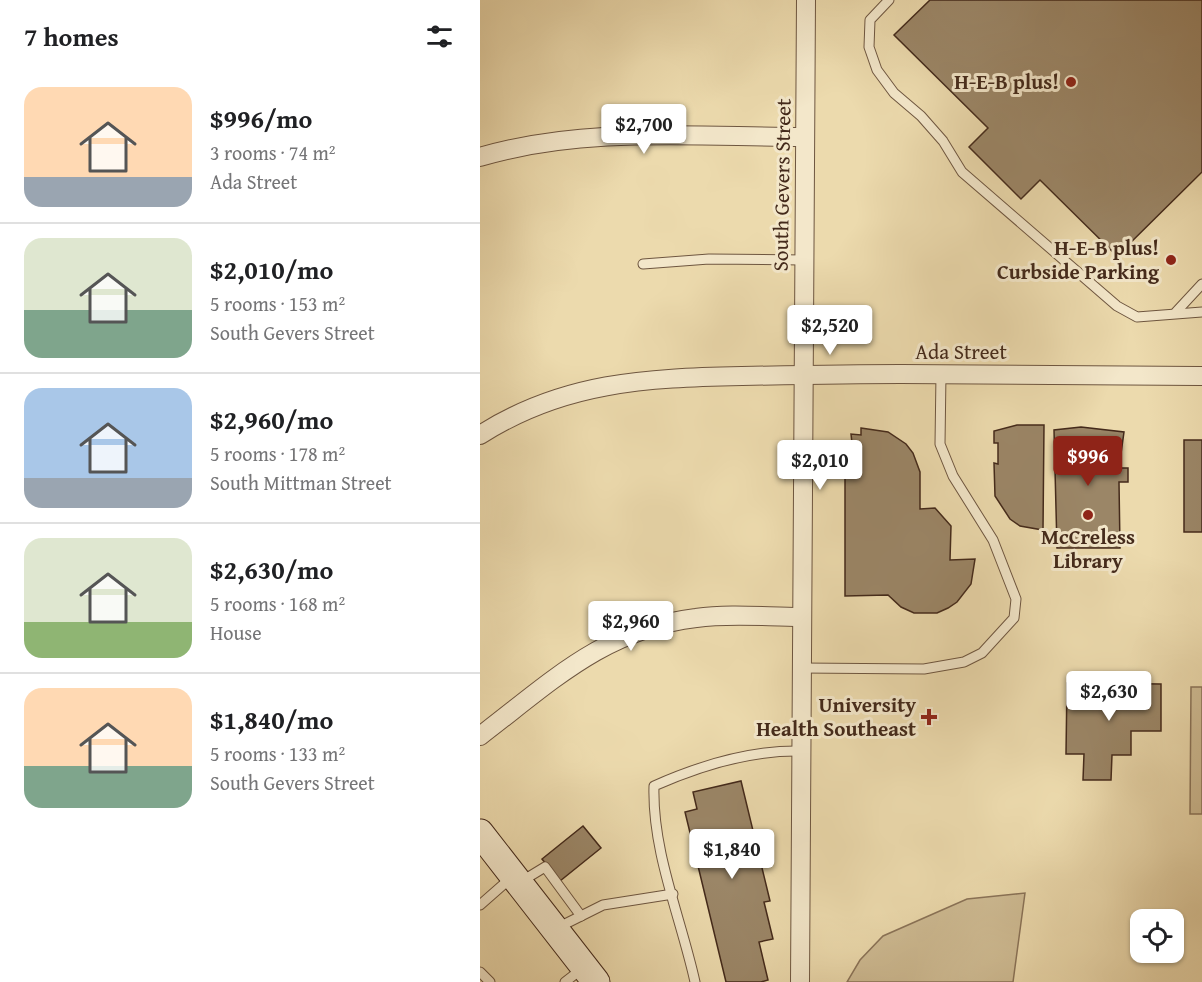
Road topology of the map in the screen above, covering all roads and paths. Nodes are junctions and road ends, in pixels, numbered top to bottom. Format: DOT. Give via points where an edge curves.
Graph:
graph roads {
  1 [pos="806,0"];
  2 [pos="889,0"];
  3 [pos="805,137"];
  4 [pos="480,157"];
  5 [pos="804,260"];
  6 [pos="643,264"];
  7 [pos="1202,284"];
  8 [pos="1176,312"];
  9 [pos="1202,312"];
  10 [pos="803,374"];
  11 [pos="941,374"];
  12 [pos="1202,375"];
  13 [pos="480,435"];
  14 [pos="801,617"];
  15 [pos="801,668"];
  16 [pos="480,736"];
  17 [pos="801,751"];
  18 [pos="480,833"];
  19 [pos="516,880"];
  20 [pos="673,894"];
  21 [pos="480,906"];
  22 [pos="581,916"];
  23 [pos="555,929"];
  24 [pos="480,972"];
  25 [pos="582,977"];
  26 [pos="490,982"];
  27 [pos="694,982"];
  28 [pos="800,982"];
  1 -- 3 [label="street, South Gevers Street"];
  2 -- 8 [label="lane" via="870,20 869,47 877,70 894,93 943,141 962,171 1117,306 1137,317"];
  3 -- 4 [label="street" via="590,137 549,141"];
  3 -- 5 [label="street, South Gevers Street"];
  5 -- 6 [label="lane" via="710,259"];
  5 -- 10 [label="street, South Gevers Street"];
  7 -- 8 [label="lane"];
  8 -- 9 [label="lane"];
  10 -- 11 [label="street, Ada Street"];
  10 -- 13 [label="street, Ada Street" via="663,377 617,383 562,396"];
  10 -- 14 [label="street, South Gevers Street"];
  11 -- 12 [label="street, Ada Street"];
  11 -- 15 [label="lane" via="940,444 953,476 993,540 1016,599 1014,618 982,653 964,662 924,669"];
  14 -- 15 [label="street, South Gevers Street"];
  14 -- 16 [label="street" via="697,617 620,637 580,659"];
  15 -- 17 [label="street, South Gevers Street"];
  17 -- 20 [label="lane" via="775,750 732,759 654,786 653,802"];
  17 -- 28 [label="street, South Gevers Street"];
  18 -- 19 [label="main road"];
  19 -- 21 [label="lane"];
  19 -- 22 [label="lane" via="544,867"];
  19 -- 23 [label="main road"];
  20 -- 22 [label="lane" via="603,905"];
  20 -- 27 [label="lane"];
  22 -- 23 [label="lane"];
  23 -- 25 [label="main road"];
  24 -- 26 [label="lane"];
}
